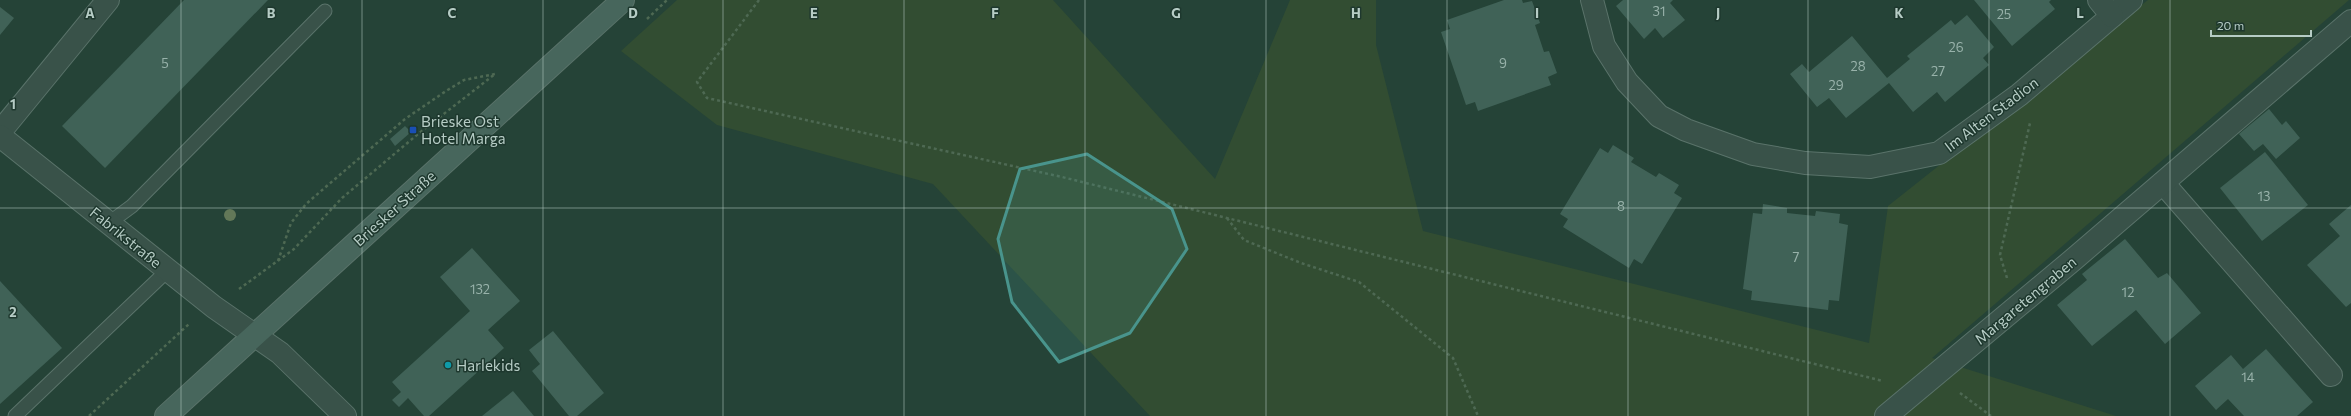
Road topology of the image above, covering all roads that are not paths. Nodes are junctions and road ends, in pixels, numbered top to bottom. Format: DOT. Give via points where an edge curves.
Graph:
graph roads {
  1 [pos="108,0"];
  2 [pos="623,0"];
  3 [pos="1592,0"];
  4 [pos="2131,0"];
  5 [pos="2106,8"];
  6 [pos="325,11"];
  7 [pos="2351,21"];
  8 [pos="0,132"];
  9 [pos="0,136"];
  10 [pos="2163,183"];
  11 [pos="110,224"];
  12 [pos="168,270"];
  13 [pos="255,334"];
  14 [pos="2331,375"];
  15 [pos="14,416"];
  16 [pos="166,416"];
  17 [pos="345,416"];
  18 [pos="1886,416"];
  1 -- 8 [label="street"];
  2 -- 13 [label="main road, Briesker Straße"];
  3 -- 5 [label="street, Im Alten Stadion" via="1604,46 1626,82 1659,116 1686,130 1753,154 1805,163 1870,167 1939,153 2019,95"];
  4 -- 5 [label="street, Im Alten Stadion"];
  6 -- 11 [label="lane" via="132,206"];
  7 -- 10 [label="street, Margaretengraben"];
  9 -- 11 [label="street, Fabrikstraße"];
  10 -- 14 [label="street"];
  10 -- 18 [label="street, Margaretengraben"];
  11 -- 12 [label="street, Fabrikstraße"];
  12 -- 13 [label="street, Fabrikstraße" via="214,307"];
  12 -- 15 [label="lane"];
  13 -- 16 [label="main road, Briesker Straße"];
  13 -- 17 [label="street, Fabrikstraße" via="280,353"];
}
